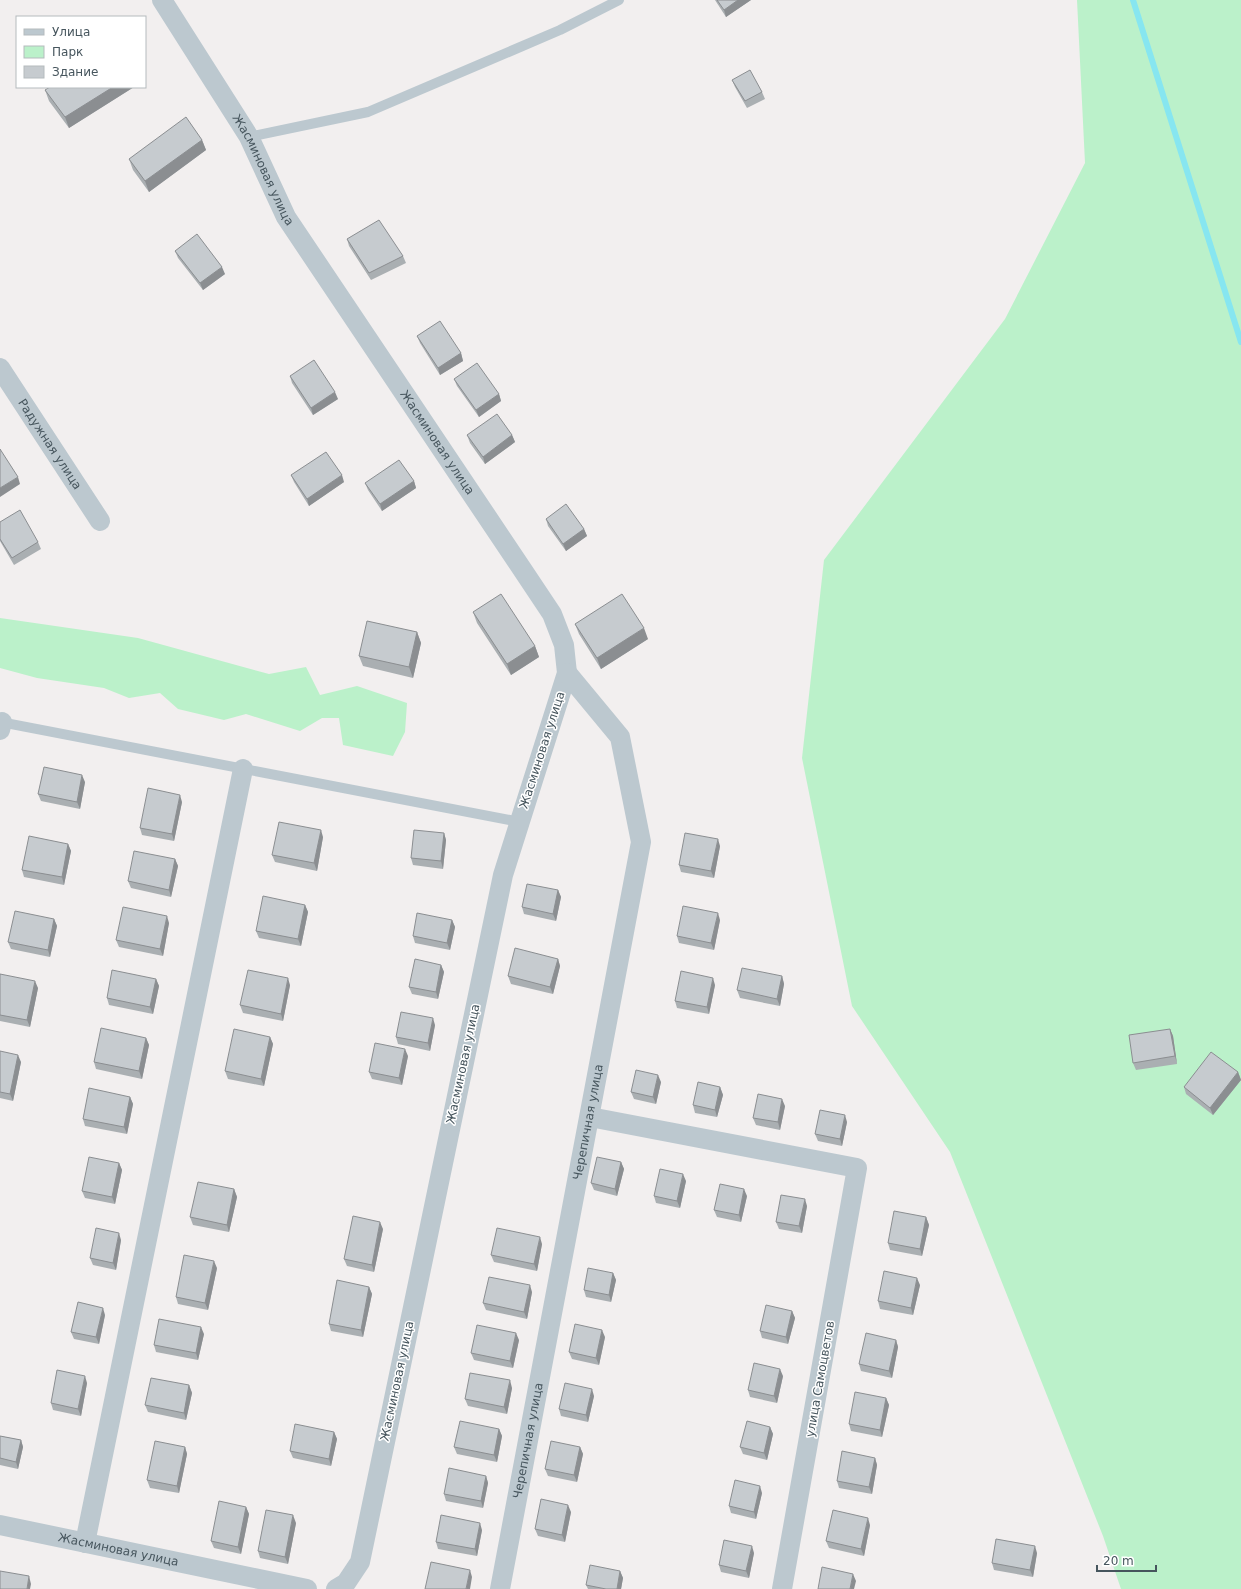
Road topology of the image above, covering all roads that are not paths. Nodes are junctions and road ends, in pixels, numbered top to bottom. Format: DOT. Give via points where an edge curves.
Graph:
graph roads {
  1 [pos="162,0"];
  2 [pos="619,0"];
  3 [pos="249,138"];
  4 [pos="0,368"];
  5 [pos="100,521"];
  6 [pos="567,673"];
  7 [pos="1,725"];
  8 [pos="243,769"];
  9 [pos="520,822"];
  10 [pos="590,1118"];
  11 [pos="0,1525"];
  12 [pos="85,1543"];
  13 [pos="307,1589"];
  14 [pos="336,1589"];
  15 [pos="500,1589"];
  16 [pos="782,1589"];
  1 -- 3 [label="street, Жасминовая улица"];
  2 -- 3 [label="lane" via="560,30 368,112"];
  3 -- 6 [label="street, Жасминовая улица" via="286,217 552,614 564,645"];
  4 -- 5 [label="street, Радужная улица"];
  6 -- 9 [label="street, Жасминовая улица"];
  6 -- 10 [label="street, Черепичная улица" via="620,737 641,842"];
  7 -- 8 [label="lane"];
  8 -- 9 [label="lane"];
  8 -- 12 [label="street"];
  9 -- 14 [label="street, Жасминовая улица" via="501,883 360,1562 346,1583"];
  10 -- 15 [label="street, Черепичная улица"];
  10 -- 16 [label="street, улица Самоцветов" via="858,1168"];
  11 -- 12 [label="street, Жасминовая улица"];
  12 -- 13 [label="street, Жасминовая улица"];
}
